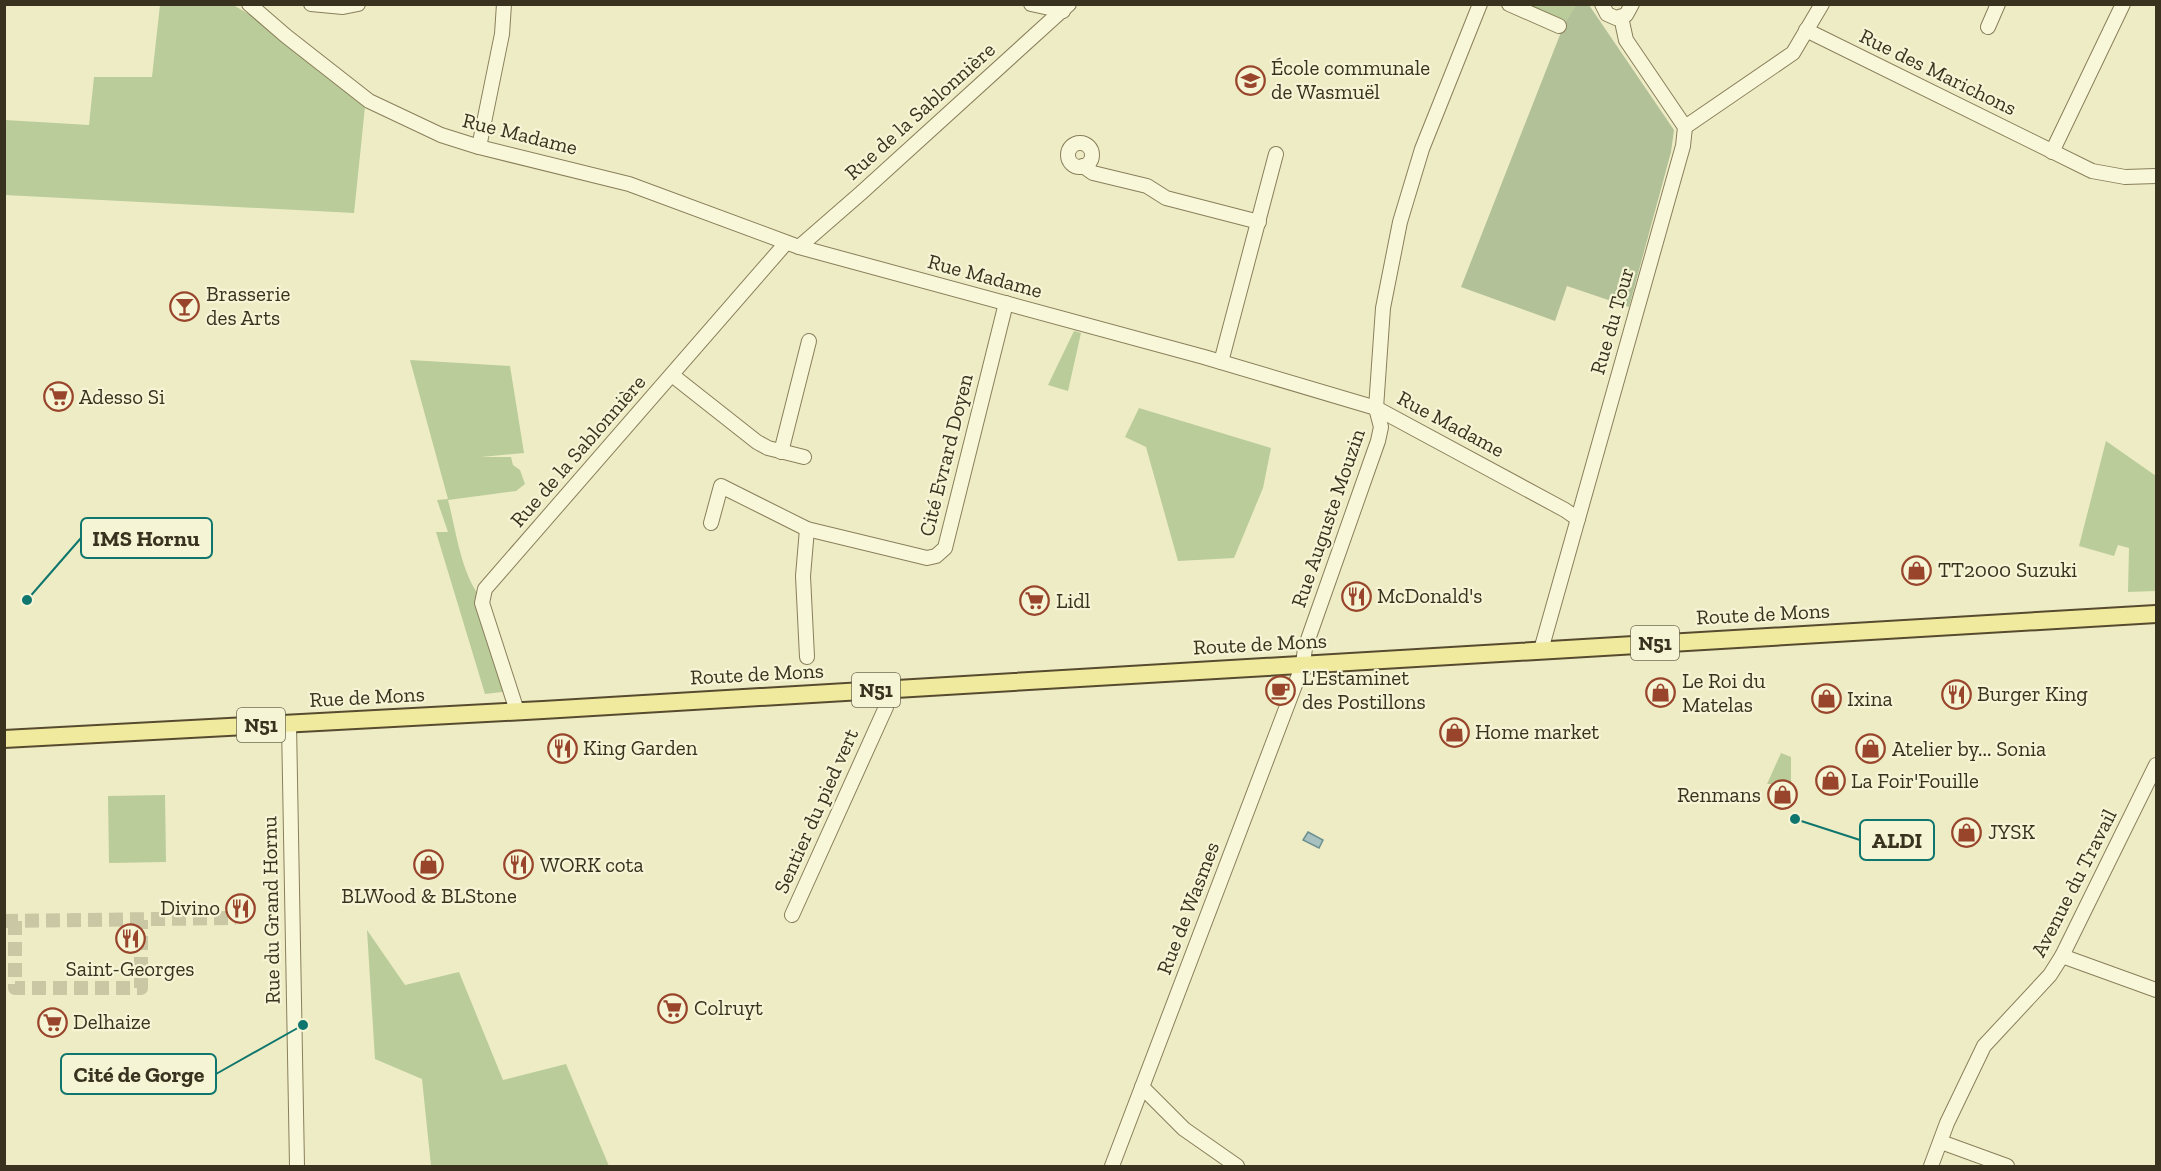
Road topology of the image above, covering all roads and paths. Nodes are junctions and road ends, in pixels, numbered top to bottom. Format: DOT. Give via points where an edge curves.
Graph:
graph roads {
  1 [pos="249,4"];
  2 [pos="311,4"];
  3 [pos="358,4"];
  4 [pos="504,4"];
  5 [pos="1031,4"];
  6 [pos="1480,4"];
  7 [pos="1509,4"];
  8 [pos="1632,4"];
  9 [pos="1822,4"];
  10 [pos="1998,4"];
  11 [pos="2123,4"];
  12 [pos="1066,8"];
  13 [pos="1604,9"];
  14 [pos="1621,17"];
  15 [pos="1559,26"];
  16 [pos="1988,27"];
  17 [pos="1806,30"];
  18 [pos="1626,40"];
  19 [pos="1684,127"];
  20 [pos="479,147"];
  21 [pos="2052,152"];
  22 [pos="1276,154"];
  23 [pos="1083,166"];
  24 [pos="2157,177"];
  25 [pos="1259,222"];
  26 [pos="792,245"];
  27 [pos="1006,303"];
  28 [pos="809,341"];
  29 [pos="1221,362"];
  30 [pos="672,375"];
  31 [pos="1376,408"];
  32 [pos="781,452"];
  33 [pos="804,457"];
  34 [pos="1578,519"];
  35 [pos="711,523"];
  36 [pos="807,530"];
  37 [pos="2157,614"];
  38 [pos="1541,650"];
  39 [pos="807,657"];
  40 [pos="1303,664"];
  41 [pos="887,689"];
  42 [pos="517,711"];
  43 [pos="289,724"];
  44 [pos="4,739"];
  45 [pos="2157,765"];
  46 [pos="792,915"];
  47 [pos="2062,956"];
  48 [pos="2157,990"];
  49 [pos="1142,1087"];
  50 [pos="1941,1142"];
  51 [pos="297,1167"];
  52 [pos="1112,1167"];
  53 [pos="1237,1167"];
  54 [pos="1931,1167"];
  55 [pos="2007,1167"];
  1 -- 20 [label="street, Rue Madame" via="369,101 441,135"];
  2 -- 3 [label="street"];
  4 -- 20 [label="street" via="502,34"];
  5 -- 12 [label="street"];
  6 -- 31 [label="street, Rue Auguste Mouzin" via="1422,149 1403,209 1383,308"];
  7 -- 15 [label="street"];
  8 -- 14 [label="street"];
  9 -- 17 [label="street"];
  10 -- 16 [label="street"];
  11 -- 21 [label="street"];
  12 -- 26 [label="street, Rue de la Sablonnière" via="861,193"];
  13 -- 14 [label="street" via="1616,18"];
  13 -- 18 [label="street" via="1614,29"];
  14 -- 18 [label="street"];
  17 -- 19 [label="street" via="1793,53"];
  17 -- 21 [label="street, Rue des Marichons"];
  18 -- 19 [label="street"];
  19 -- 34 [label="street, Rue du Tour" via="1683,146"];
  20 -- 26 [label="street, Rue Madame" via="629,184"];
  21 -- 24 [label="street, Rue des Marichons" via="2106,175"];
  22 -- 25 [label="street"];
  23 -- 25 [label="street" via="1094,173 1147,186 1166,198"];
  25 -- 29 [label="street"];
  26 -- 27 [label="street, Rue Madame"];
  26 -- 30 [label="street, Rue de la Sablonnière"];
  27 -- 29 [label="street, Rue Madame"];
  27 -- 36 [label="street, Cité Evrard Doyen" via="942,552 927,558"];
  28 -- 32 [label="street"];
  29 -- 31 [label="street, Rue Madame"];
  30 -- 32 [label="street" via="757,442"];
  30 -- 42 [label="street, Rue de la Sablonnière" via="483,593 482,603"];
  31 -- 34 [label="street, Rue Madame"];
  31 -- 40 [label="street, Rue Auguste Mouzin" via="1381,427 1378,441 1305,648"];
  32 -- 33 [label="street"];
  34 -- 38 [label="street, Rue du Tour"];
  35 -- 36 [label="street, Cité Evrard Doyen" via="720,486"];
  36 -- 39 [label="street" via="803,576"];
  37 -- 38 [label="main road, Route de Mons / N51"];
  38 -- 40 [label="main road, Route de Mons / N51"];
  40 -- 41 [label="main road, Route de Mons / N51"];
  40 -- 49 [label="street, Rue de Wasmes"];
  41 -- 42 [label="main road, Route de Mons / N51"];
  41 -- 46 [label="street, Sentier du pied vert" via="886,707"];
  42 -- 43 [label="main road, Rue de Mons / N51"];
  43 -- 44 [label="main road, Rue de Mons / N51"];
  43 -- 51 [label="street, Rue du Grand Hornu"];
  45 -- 47 [label="street, Avenue du Travail"];
  47 -- 48 [label="street"];
  47 -- 50 [label="street, Avenue du Travail" via="2050,975 1984,1046"];
  49 -- 52 [label="street, Rue de Wasmes"];
  49 -- 53 [label="street" via="1184,1129"];
  50 -- 54 [label="street, Avenue du Travail"];
  50 -- 55 [label="street"];
}
